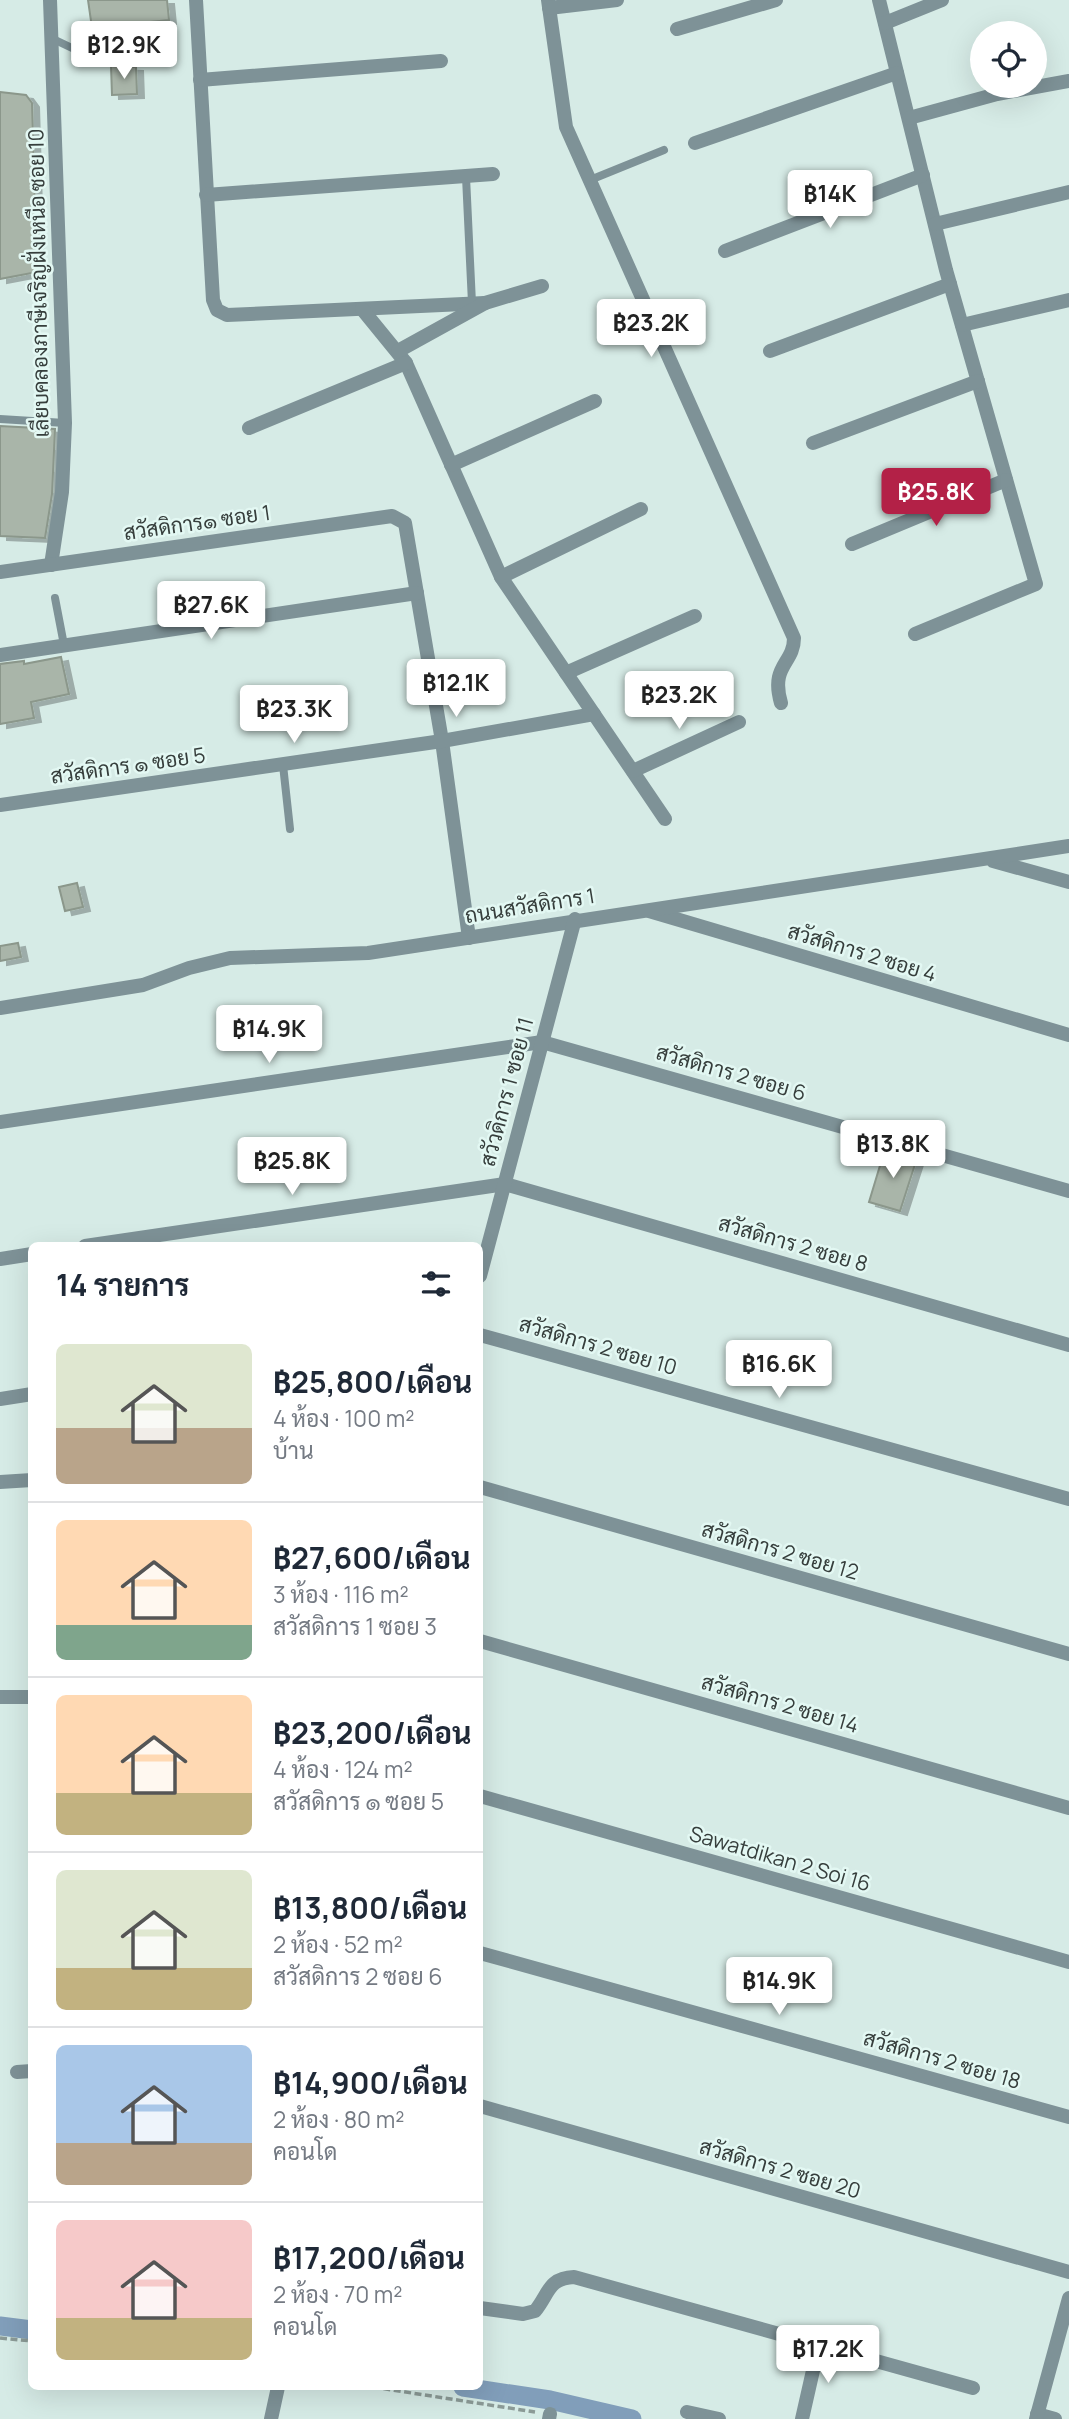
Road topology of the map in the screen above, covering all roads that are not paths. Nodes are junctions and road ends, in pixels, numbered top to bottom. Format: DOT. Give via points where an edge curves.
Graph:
graph roads {
  1 [pos="50,0"];
  2 [pos="196,0"];
  3 [pos="617,0"];
  4 [pos="776,0"];
  5 [pos="880,0"];
  6 [pos="942,0"];
  7 [pos="549,4"];
  8 [pos="885,23"];
  9 [pos="677,29"];
  10 [pos="51,38"];
  11 [pos="151,61"];
  12 [pos="441,61"];
  13 [pos="897,73"];
  14 [pos="200,80"];
  15 [pos="1069,81"];
  16 [pos="909,118"];
  17 [pos="695,143"];
  18 [pos="664,150"];
  19 [pos="492,174"];
  20 [pos="923,175"];
  21 [pos="466,177"];
  22 [pos="590,180"];
  23 [pos="1069,192"];
  24 [pos="206,195"];
  25 [pos="935,224"];
  26 [pos="725,251"];
  27 [pos="950,284"];
  28 [pos="542,286"];
  29 [pos="1069,300"];
  30 [pos="479,303"];
  31 [pos="362,309"];
  32 [pos="962,325"];
  33 [pos="770,351"];
  34 [pos="402,357"];
  35 [pos="978,381"];
  36 [pos="595,401"];
  37 [pos="0,419"];
  38 [pos="65,423"];
  39 [pos="249,428"];
  40 [pos="813,443"];
  41 [pos="451,465"];
  42 [pos="1006,480"];
  43 [pos="642,509"];
  44 [pos="852,544"];
  45 [pos="51,565"];
  46 [pos="0,572"];
  47 [pos="501,577"];
  48 [pos="417,593"];
  49 [pos="55,598"];
  50 [pos="695,616"];
  51 [pos="915,634"];
  52 [pos="64,645"];
  53 [pos="0,655"];
  54 [pos="566,673"];
  55 [pos="781,703"];
  56 [pos="594,715"];
  57 [pos="739,722"];
  58 [pos="442,741"];
  59 [pos="283,765"];
  60 [pos="633,771"];
  61 [pos="0,805"];
  62 [pos="666,818"];
  63 [pos="290,829"];
  64 [pos="1069,846"];
  65 [pos="986,859"];
  66 [pos="1069,882"];
  67 [pos="644,909"];
  68 [pos="575,919"];
  69 [pos="469,938"];
  70 [pos="0,1008"];
  71 [pos="1069,1035"];
  72 [pos="542,1042"];
  73 [pos="0,1122"];
  74 [pos="505,1184"];
  75 [pos="1069,1191"];
  76 [pos="112,1242"];
  77 [pos="28,1255"];
  78 [pos="0,1259"];
  79 [pos="483,1265"];
  80 [pos="483,1336"];
  81 [pos="1069,1345"];
  82 [pos="28,1395"];
  83 [pos="0,1399"];
  84 [pos="28,1480"];
  85 [pos="0,1482"];
  86 [pos="483,1488"];
  87 [pos="1069,1499"];
  88 [pos="483,1641"];
  89 [pos="1069,1654"];
  90 [pos="0,1697"];
  91 [pos="28,1697"];
  92 [pos="483,1797"];
  93 [pos="1069,1808"];
  94 [pos="483,1955"];
  95 [pos="1069,1962"];
  96 [pos="483,2107"];
  97 [pos="1069,2117"];
  98 [pos="1069,2272"];
  99 [pos="1069,2298"];
  100 [pos="483,2308"];
  101 [pos="819,2344"];
  102 [pos="973,2388"];
  103 [pos="277,2390"];
  104 [pos="687,2412"];
  105 [pos="1037,2417"];
  106 [pos="271,2419"];
  107 [pos="719,2419"];
  108 [pos="802,2419"];
  109 [pos="1055,2419"];
  1 -- 10 [label="street, เลียบคลองภาษีเจริญฝั่งเหนือ ซอย 10"];
  2 -- 14 [label="street"];
  3 -- 7 [label="street"];
  4 -- 9 [label="street"];
  5 -- 8 [label="street"];
  6 -- 8 [label="street"];
  7 -- 22 [label="street" via="566,127"];
  8 -- 13 [label="street"];
  10 -- 11 [label="lane" via="93,58"];
  10 -- 38 [label="street, เลียบคลองภาษีเจริญฝั่งเหนือ ซอย 10"];
  12 -- 14 [label="street"];
  13 -- 16 [label="street"];
  13 -- 17 [label="street"];
  14 -- 24 [label="street"];
  15 -- 16 [label="street" via="997,94"];
  16 -- 20 [label="street"];
  18 -- 22 [label="lane"];
  19 -- 21 [label="street"];
  20 -- 25 [label="street"];
  20 -- 26 [label="street"];
  21 -- 24 [label="street"];
  21 -- 30 [label="lane"];
  22 -- 55 [label="street" via="794,638 777,683"];
  23 -- 25 [label="street"];
  24 -- 31 [label="street" via="217,310 228,315"];
  25 -- 27 [label="street"];
  27 -- 32 [label="street"];
  27 -- 33 [label="street"];
  28 -- 30 [label="street"];
  29 -- 32 [label="street"];
  30 -- 31 [label="street"];
  30 -- 34 [label="street"];
  31 -- 34 [label="street"];
  32 -- 35 [label="street"];
  34 -- 39 [label="street"];
  34 -- 41 [label="street"];
  35 -- 40 [label="street"];
  35 -- 42 [label="street"];
  36 -- 41 [label="street"];
  37 -- 38 [label="lane"];
  38 -- 45 [label="street, เลียบคลองภาษีเจริญฝั่งเหนือ ซอย 10" via="62,492"];
  41 -- 47 [label="street"];
  42 -- 44 [label="street"];
  42 -- 51 [label="street" via="1036,584"];
  43 -- 47 [label="street"];
  45 -- 46 [label="street, สวัสดิการ๑ ซอย 1"];
  45 -- 48 [label="street, สวัสดิการ๑ ซอย 1" via="392,516 405,523"];
  47 -- 54 [label="street"];
  48 -- 52 [label="street"];
  48 -- 58 [label="street"];
  49 -- 52 [label="lane"];
  50 -- 54 [label="street"];
  52 -- 53 [label="street"];
  54 -- 56 [label="street"];
  56 -- 58 [label="street, สวัสดิการ ๑ ซอย 5"];
  56 -- 60 [label="street"];
  57 -- 60 [label="street"];
  58 -- 59 [label="street, สวัสดิการ ๑ ซอย 5"];
  58 -- 69 [label="street"];
  59 -- 61 [label="street, สวัสดิการ ๑ ซอย 5"];
  59 -- 63 [label="lane"];
  60 -- 62 [label="street"];
  64 -- 65 [label="street, ถนนสวัสดิการ 1"];
  65 -- 66 [label="street"];
  65 -- 67 [label="street, ถนนสวัสดิการ 1"];
  67 -- 68 [label="street, ถนนสวัสดิการ 1"];
  67 -- 71 [label="street, สวัสดิการ 2 ซอย 4"];
  68 -- 69 [label="street, ถนนสวัสดิการ 1"];
  68 -- 72 [label="street, สวัวดิการ 1 ซอย 11"];
  69 -- 70 [label="street, ถนนสวัสดิการ 1" via="368,953 230,958 144,985"];
  72 -- 73 [label="street"];
  72 -- 74 [label="street, สวัวดิการ 1 ซอย 11"];
  72 -- 75 [label="street, สวัสดิการ 2 ซอย 6"];
  74 -- 76 [label="street"];
  74 -- 79 [label="street, สวัวดิการ 1 ซอย 11"];
  74 -- 81 [label="street, สวัสดิการ 2 ซอย 8"];
  77 -- 78 [label="street"];
  80 -- 87 [label="street, สวัสดิการ 2 ซอย 10"];
  82 -- 83 [label="street"];
  84 -- 85 [label="street"];
  86 -- 89 [label="street, สวัสดิการ 2 ซอย 12"];
  88 -- 93 [label="street, สวัสดิการ 2 ซอย 14"];
  90 -- 91 [label="street"];
  92 -- 95 [label="street, Sawatdikan 2 Soi 16"];
  94 -- 97 [label="street, สวัสดิการ 2 ซอย 18"];
  96 -- 98 [label="street, สวัสดิการ 2 ซอย 20"];
  99 -- 105 [label="street"];
  100 -- 101 [label="street" via="523,2314 535,2311 551,2283 574,2277"];
  101 -- 102 [label="street"];
  101 -- 108 [label="street"];
  103 -- 106 [label="street"];
  104 -- 107 [label="street"];
  105 -- 109 [label="street"];
}
